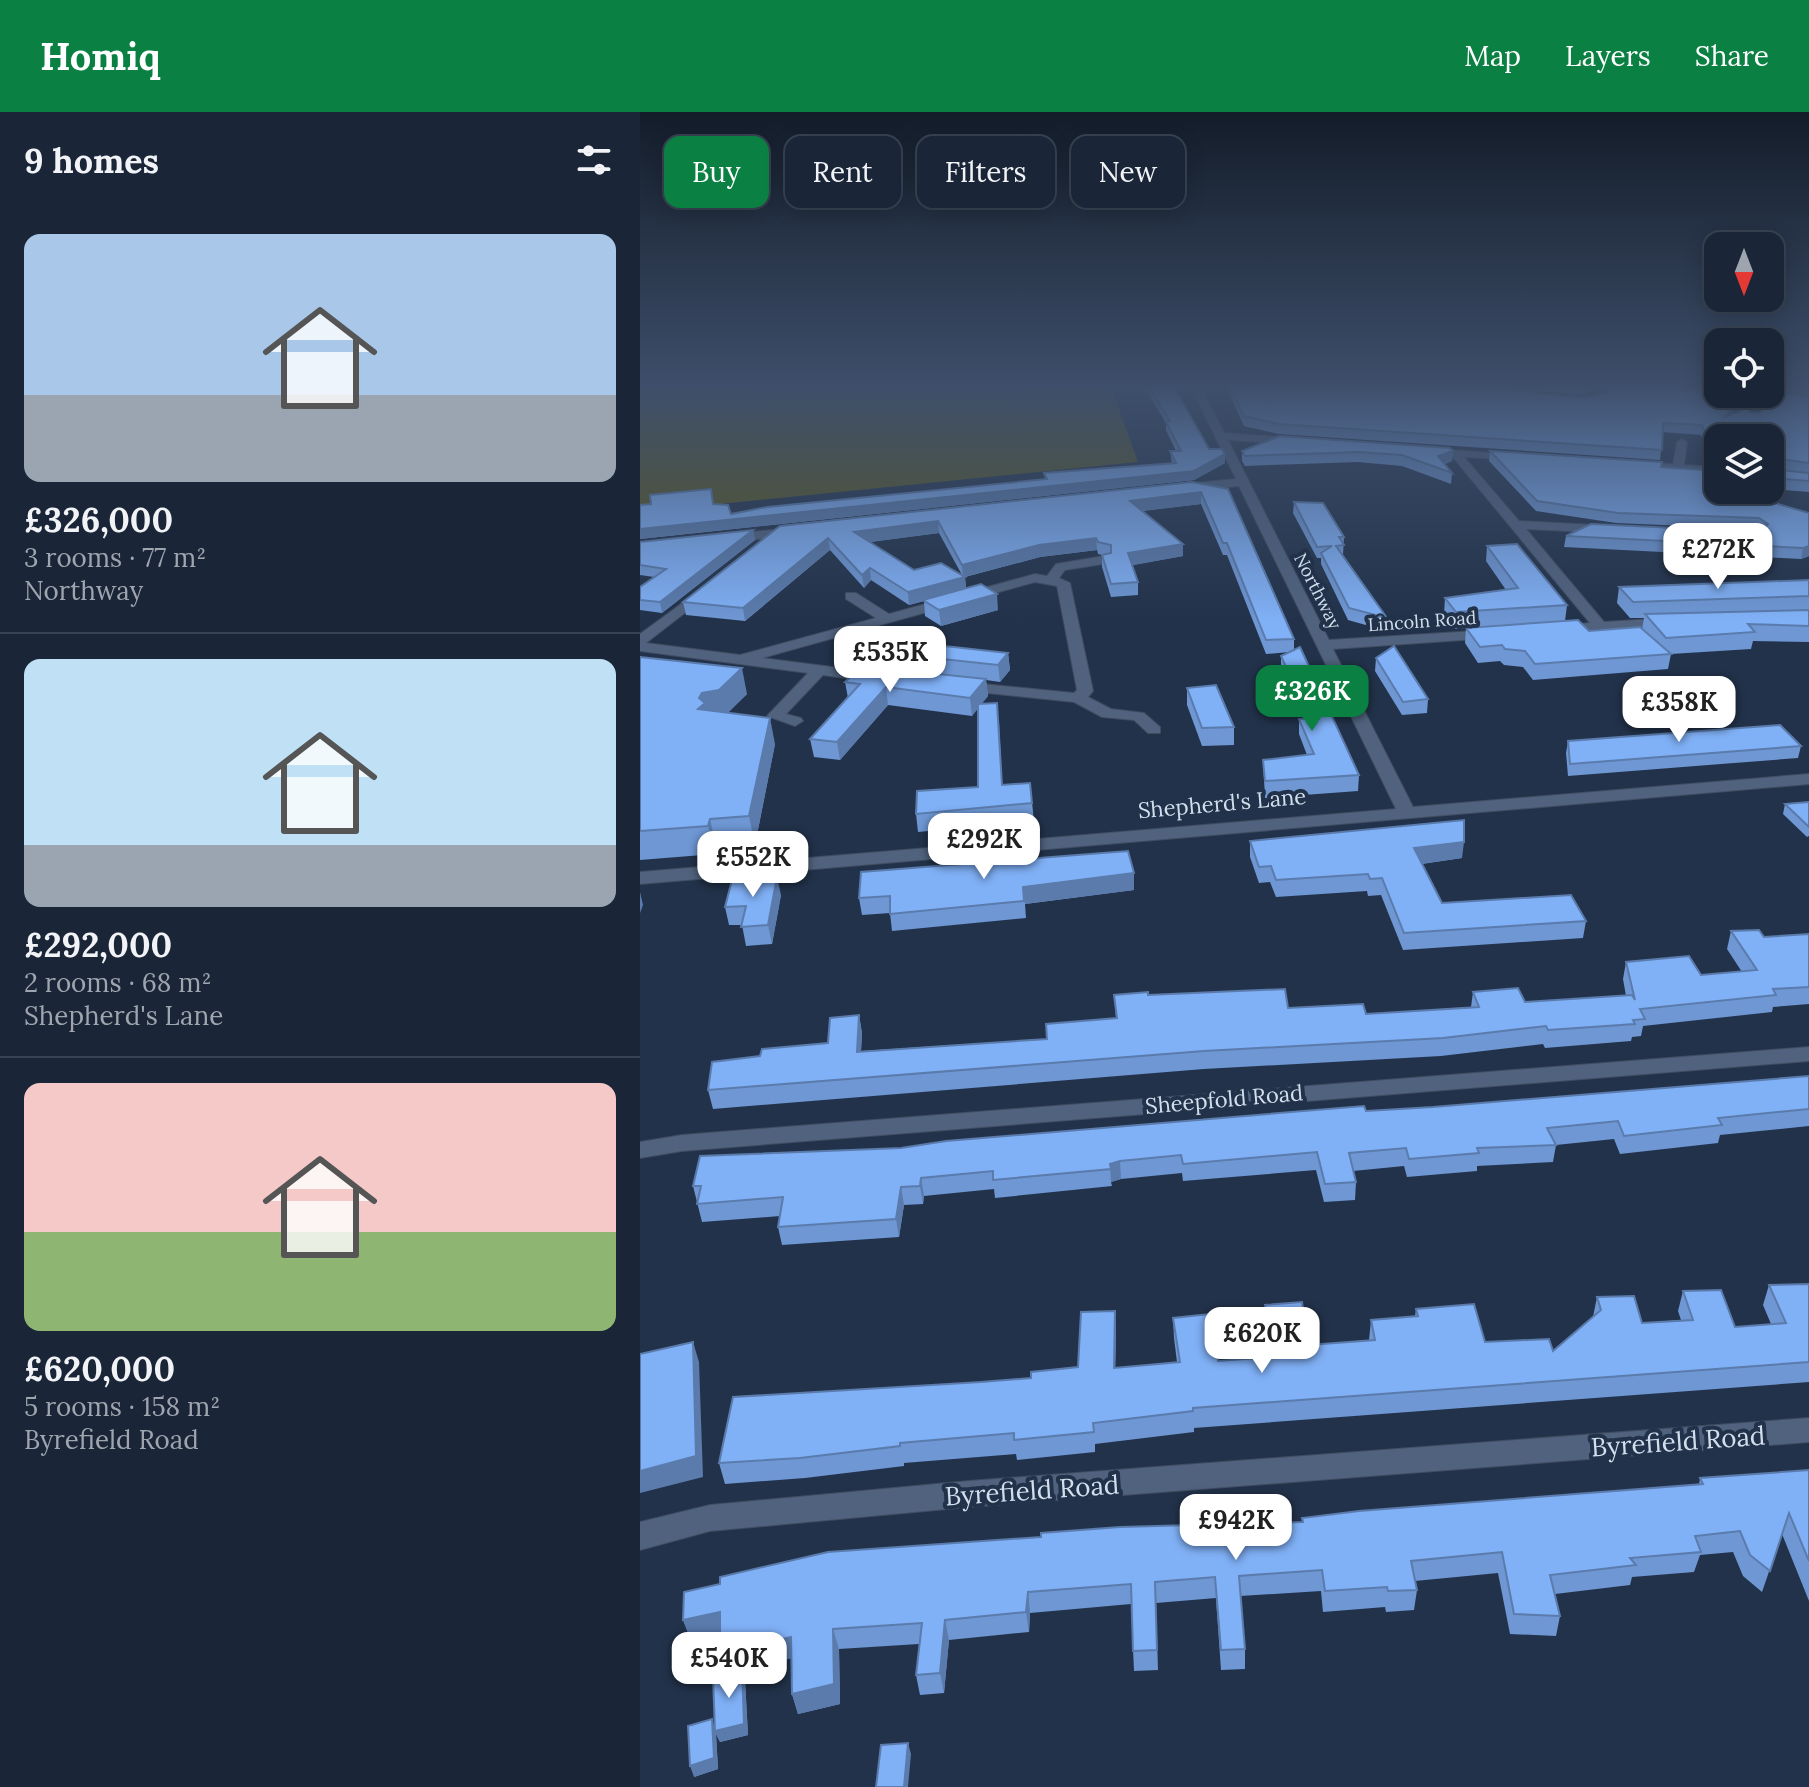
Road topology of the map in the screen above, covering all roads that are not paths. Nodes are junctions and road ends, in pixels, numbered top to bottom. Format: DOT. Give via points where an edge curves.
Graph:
graph roads {
  1 [pos="1235,465"];
  2 [pos="1465,465"];
  3 [pos="1642,465"];
  4 [pos="1678,468"];
  5 [pos="1704,469"];
  6 [pos="1243,482"];
  7 [pos="1167,490"];
  8 [pos="1514,525"];
  9 [pos="1632,530"];
  10 [pos="808,531"];
  11 [pos="777,534"];
  12 [pos="716,539"];
  13 [pos="752,554"];
  14 [pos="1104,560"];
  15 [pos="1052,578"];
  16 [pos="715,583"];
  17 [pos="851,596"];
  18 [pos="886,618"];
  19 [pos="1682,621"];
  20 [pos="1600,626"];
  21 [pos="1539,631"];
  22 [pos="1508,633"];
  23 [pos="640,644"];
  24 [pos="1325,645"];
  25 [pos="740,660"];
  26 [pos="819,671"];
  27 [pos="897,680"];
  28 [pos="943,685"];
  29 [pos="1078,698"];
  30 [pos="795,721"];
  31 [pos="1154,730"];
  32 [pos="1809,779"];
  33 [pos="1406,811"];
  34 [pos="640,878"];
  35 [pos="1809,1054"];
  36 [pos="640,1150"];
  37 [pos="1809,1430"];
  38 [pos="640,1536"];
  1 -- 6 [label="street, Northway"];
  2 -- 8 [label="street"];
  3 -- 4 [label="street"];
  4 -- 5 [label="street"];
  6 -- 7 [label="street"];
  6 -- 24 [label="street, Northway"];
  8 -- 9 [label="street"];
  8 -- 20 [label="street"];
  10 -- 11 [label="street"];
  11 -- 12 [label="street"];
  11 -- 13 [label="street"];
  14 -- 15 [label="street" via="1061,567"];
  15 -- 18 [label="street"];
  15 -- 29 [label="street" via="1063,583 1085,691"];
  16 -- 23 [label="street"];
  17 -- 18 [label="street"];
  18 -- 25 [label="street"];
  19 -- 20 [label="street"];
  20 -- 21 [label="street"];
  22 -- 24 [label="street, Lincoln Road"];
  23 -- 25 [label="street"];
  24 -- 33 [label="street, Northway"];
  25 -- 26 [label="street"];
  26 -- 27 [label="street"];
  26 -- 30 [label="street" via="768,717"];
  28 -- 29 [label="street"];
  29 -- 31 [label="street" via="1108,714 1138,716"];
  32 -- 33 [label="street, Shepherd's Lane"];
  33 -- 34 [label="street, Shepherd's Lane"];
  35 -- 36 [label="street, Sheepfold Road"];
  37 -- 38 [label="street, Byrefield Road" via="969,1494 710,1518"];
}
